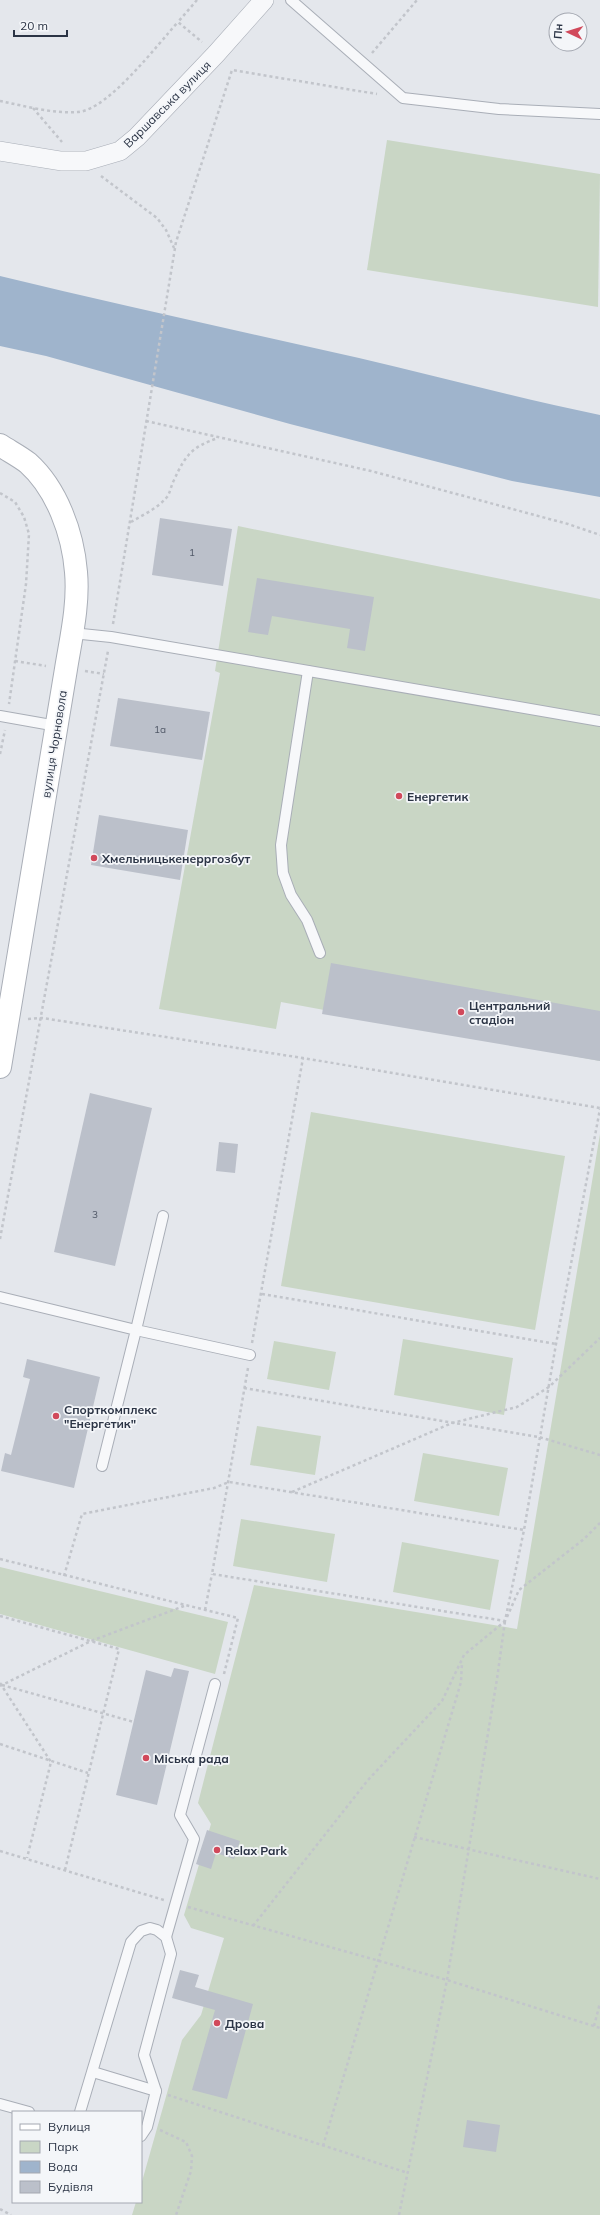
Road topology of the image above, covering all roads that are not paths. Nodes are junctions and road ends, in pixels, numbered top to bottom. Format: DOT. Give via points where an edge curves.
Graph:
graph roads {
  1 [pos="264,0"];
  2 [pos="291,0"];
  3 [pos="600,114"];
  4 [pos="0,151"];
  5 [pos="0,445"];
  6 [pos="72,633"];
  7 [pos="308,672"];
  8 [pos="4,717"];
  9 [pos="600,721"];
  10 [pos="57,726"];
  11 [pos="320,953"];
  12 [pos="5,1000"];
  13 [pos="0,1067"];
  14 [pos="163,1216"];
  15 [pos="0,1297"];
  16 [pos="136,1330"];
  17 [pos="250,1356"];
  18 [pos="102,1466"];
  19 [pos="215,1684"];
  20 [pos="166,1937"];
  21 [pos="93,2072"];
  22 [pos="156,2091"];
  23 [pos="0,2104"];
  24 [pos="25,2111"];
  25 [pos="80,2111"];
  26 [pos="142,2135"];
  1 -- 4 [label="street, Варшавська вулиця" via="216,54 120,152 103,158 60,161"];
  2 -- 3 [label="lane" via="403,98 499,108"];
  5 -- 6 [label="street, вулиця Чорновола" via="28,464 50,489 64,519 76,573"];
  6 -- 7 [label="lane" via="111,637"];
  6 -- 10 [label="street, вулиця Чорновола"];
  7 -- 9 [label="lane"];
  7 -- 11 [label="lane" via="281,844 283,873 291,895 307,920"];
  8 -- 10 [label="lane"];
  10 -- 12 [label="street, вулиця Чорновола"];
  12 -- 13 [label="street, вулиця Чорновола"];
  14 -- 16 [label="lane"];
  15 -- 16 [label="lane"];
  16 -- 17 [label="lane"];
  16 -- 18 [label="lane"];
  19 -- 20 [label="lane" via="180,1815 194,1839"];
  20 -- 21 [label="lane" via="164,1933 150,1928 141,1931 131,1942"];
  20 -- 22 [label="lane" via="171,1954 144,2055"];
  21 -- 22 [label="lane"];
  21 -- 25 [label="lane"];
  22 -- 26 [label="lane" via="148,2127"];
  23 -- 24 [label="lane"];
}
